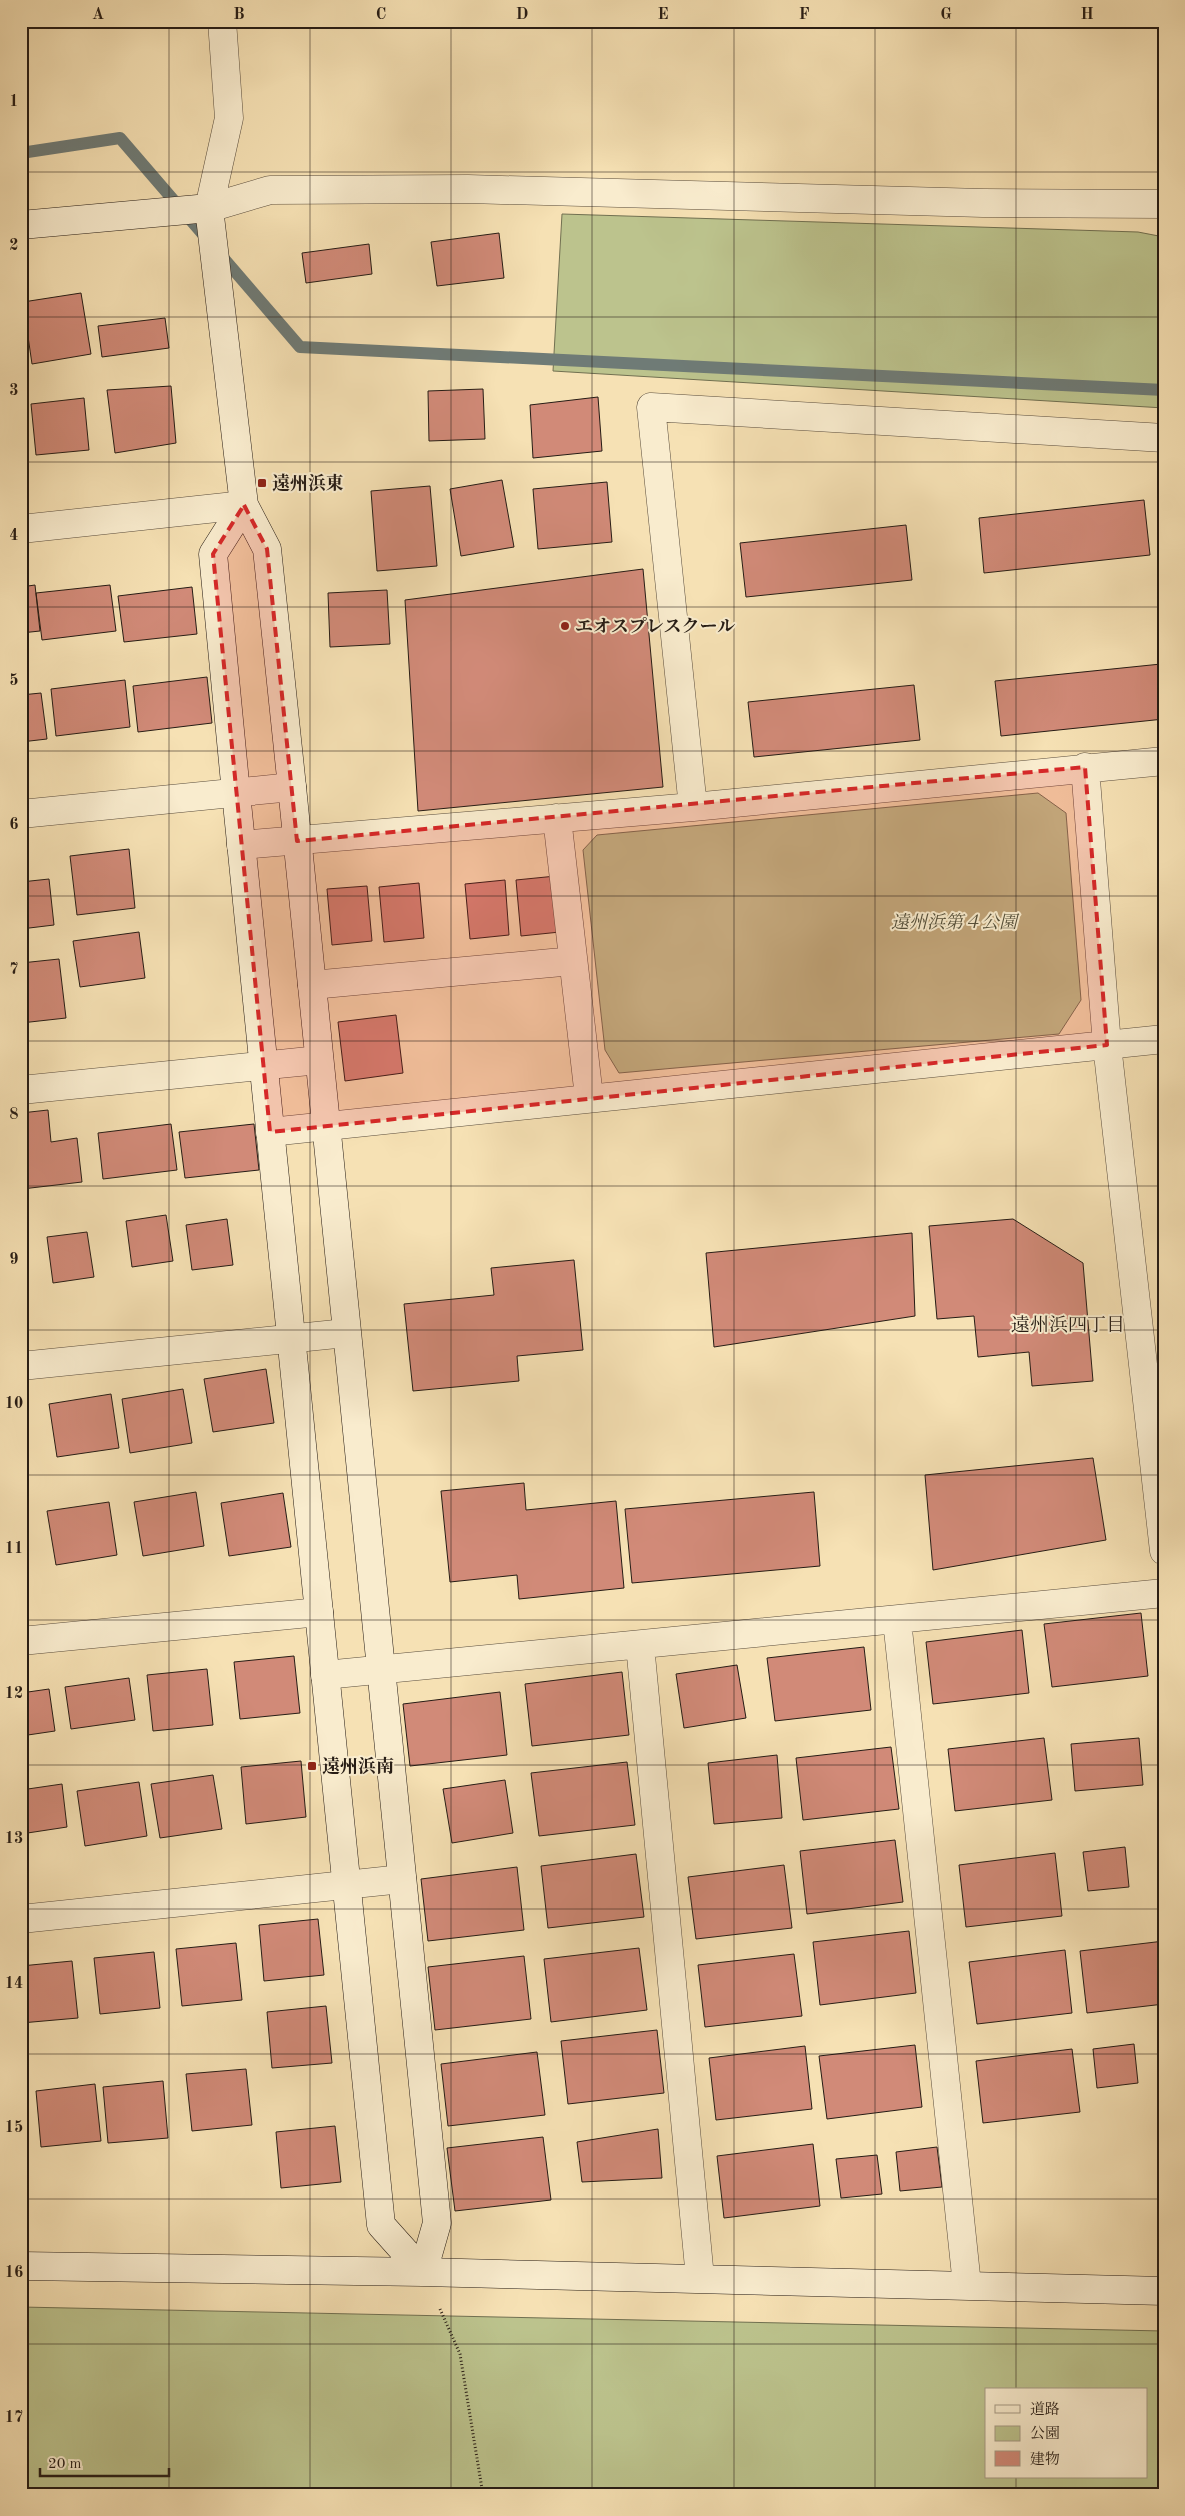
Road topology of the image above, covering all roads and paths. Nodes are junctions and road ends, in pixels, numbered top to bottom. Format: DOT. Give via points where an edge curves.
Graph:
graph roads {
  1 [pos="222,21"];
  2 [pos="1164,204"];
  3 [pos="209,208"];
  4 [pos="21,225"];
  5 [pos="1164,438"];
  6 [pos="244,505"];
  7 [pos="21,529"];
  8 [pos="1164,761"];
  9 [pos="1085,767"];
  10 [pos="292,787"];
  11 [pos="236,793"];
  12 [pos="693,807"];
  13 [pos="21,814"];
  14 [pos="557,818"];
  15 [pos="297,840"];
  16 [pos="241,845"];
  17 [pos="573,961"];
  18 [pos="312,985"];
  19 [pos="1164,1039"];
  20 [pos="1107,1046"];
  21 [pos="319,1060"];
  22 [pos="264,1066"];
  23 [pos="21,1090"];
  24 [pos="590,1097"];
  25 [pos="326,1126"];
  26 [pos="270,1132"];
  27 [pos="346,1333"];
  28 [pos="291,1338"];
  29 [pos="21,1366"];
  30 [pos="1164,1550"];
  31 [pos="1164,1593"];
  32 [pos="319,1612"];
  33 [pos="897,1620"];
  34 [pos="21,1641"];
  35 [pos="640,1645"];
  36 [pos="381,1670"];
  37 [pos="325,1675"];
  38 [pos="402,1879"];
  39 [pos="346,1886"];
  40 [pos="21,1918"];
  41 [pos="21,2266"];
  42 [pos="423,2272"];
  43 [pos="700,2278"];
  44 [pos="967,2285"];
  45 [pos="1164,2291"];
  46 [pos="483,2495"];
  1 -- 3 [label="street" via="229,118"];
  2 -- 3 [label="street" via="983,203 468,188 270,190"];
  3 -- 4 [label="street"];
  3 -- 6 [label="street"];
  5 -- 12 [label="street" via="651,407"];
  6 -- 7 [label="street"];
  6 -- 10 [label="street" via="267,549"];
  6 -- 11 [label="street" via="213,554"];
  8 -- 9 [label="street"];
  9 -- 12 [label="street"];
  9 -- 20 [label="street"];
  10 -- 11 [label="street"];
  10 -- 15 [label="street"];
  11 -- 13 [label="street"];
  11 -- 16 [label="street"];
  12 -- 14 [label="street"];
  14 -- 15 [label="street"];
  14 -- 17 [label="street"];
  15 -- 16 [label="street"];
  15 -- 18 [label="street"];
  16 -- 22 [label="street"];
  17 -- 18 [label="street"];
  17 -- 24 [label="street"];
  18 -- 21 [label="street"];
  19 -- 20 [label="street"];
  20 -- 24 [label="street"];
  20 -- 30 [label="street"];
  21 -- 22 [label="street"];
  21 -- 25 [label="street"];
  22 -- 23 [label="street"];
  22 -- 26 [label="street"];
  24 -- 25 [label="street"];
  25 -- 26 [label="street"];
  25 -- 27 [label="street"];
  26 -- 28 [label="street"];
  27 -- 28 [label="street"];
  27 -- 36 [label="street"];
  28 -- 29 [label="street"];
  28 -- 32 [label="street"];
  31 -- 33 [label="street"];
  32 -- 34 [label="street"];
  32 -- 37 [label="street"];
  33 -- 35 [label="street"];
  33 -- 44 [label="street"];
  35 -- 36 [label="street"];
  35 -- 43 [label="street"];
  36 -- 37 [label="street"];
  36 -- 38 [label="street"];
  37 -- 39 [label="street"];
  38 -- 39 [label="street"];
  38 -- 42 [label="street" via="437,2223"];
  39 -- 40 [label="street"];
  39 -- 42 [label="street" via="380,2225"];
  41 -- 42 [label="street"];
  42 -- 43 [label="street"];
  42 -- 46 [label="path" via="460,2354"];
  43 -- 44 [label="street"];
  44 -- 45 [label="street"];
}
